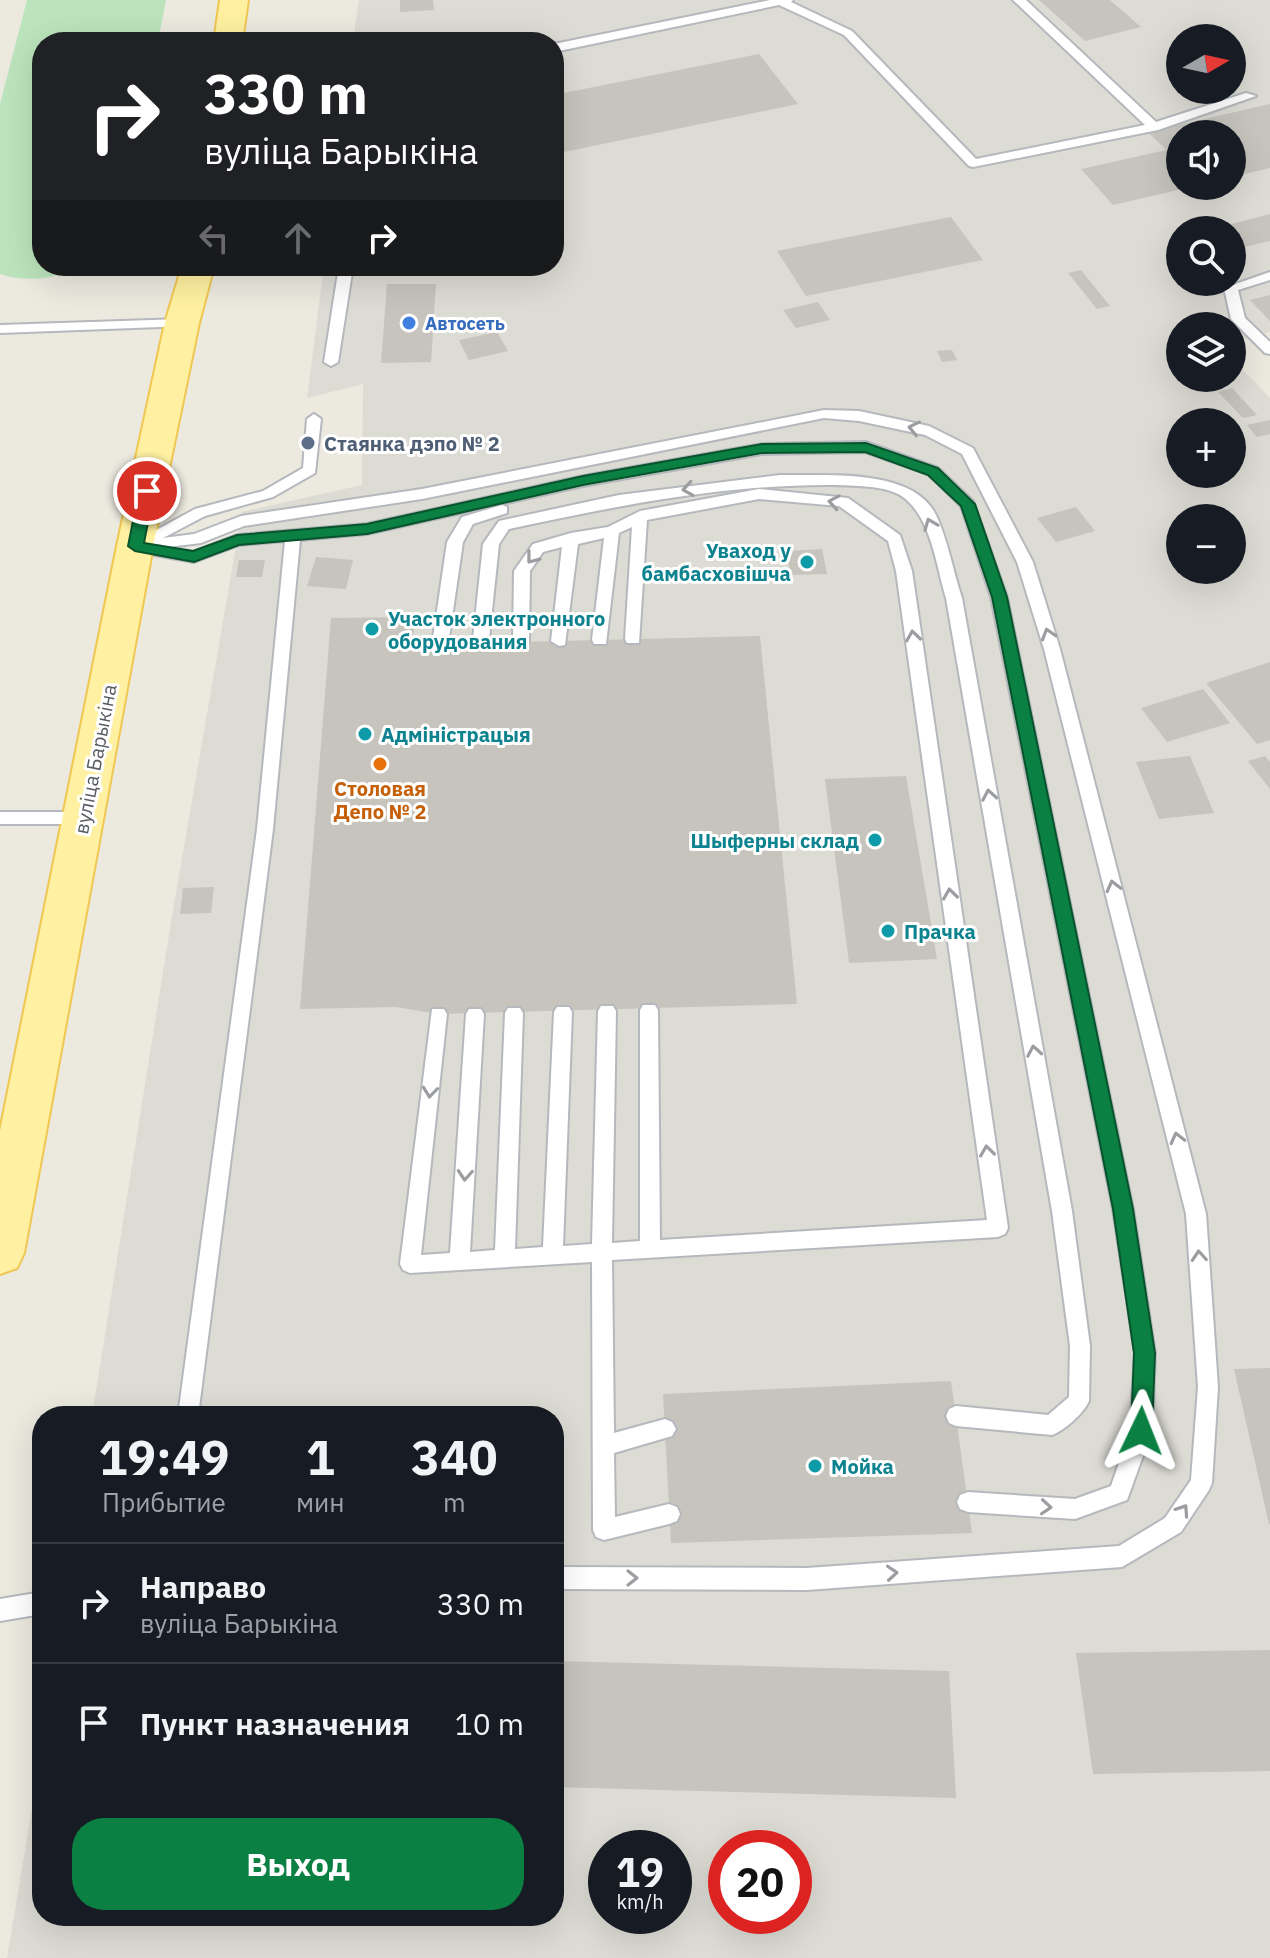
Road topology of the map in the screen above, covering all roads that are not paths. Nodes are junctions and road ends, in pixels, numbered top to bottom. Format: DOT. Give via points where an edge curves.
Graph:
graph roads {
  1 [pos="234,0"];
  2 [pos="1019,0"];
  3 [pos="785,2"];
  4 [pos="229,32"];
  5 [pos="564,46"];
  6 [pos="1250,96"];
  7 [pos="1154,127"];
  8 [pos="195,276"];
  9 [pos="344,276"];
  10 [pos="1270,276"];
  11 [pos="182,323"];
  12 [pos="0,329"];
  13 [pos="1270,350"];
  14 [pos="331,362"];
  15 [pos="314,419"];
  16 [pos="660,494"];
  17 [pos="640,516"];
  18 [pos="612,531"];
  19 [pos="293,535"];
  20 [pos="571,538"];
  21 [pos="135,546"];
  22 [pos="441,638"];
  23 [pos="481,639"];
  24 [pos="633,639"];
  25 [pos="600,640"];
  26 [pos="559,641"];
  27 [pos="521,642"];
  28 [pos="0,818"];
  29 [pos="83,818"];
  30 [pos="649,1010"];
  31 [pos="607,1011"];
  32 [pos="563,1012"];
  33 [pos="514,1013"];
  34 [pos="438,1014"];
  35 [pos="475,1014"];
  36 [pos="650,1250"];
  37 [pos="0,1253"];
  38 [pos="602,1253"];
  39 [pos="553,1255"];
  40 [pos="505,1258"];
  41 [pos="459,1261"];
  42 [pos="189,1406"];
  43 [pos="956,1416"];
  44 [pos="665,1429"];
  45 [pos="604,1446"];
  46 [pos="968,1502"];
  47 [pos="669,1514"];
  48 [pos="564,1578"];
  49 [pos="32,1605"];
  50 [pos="0,1610"];
  1 -- 4 [label="main road"];
  2 -- 7 [label="lane"];
  3 -- 5 [label="lane"];
  3 -- 7 [label="lane" via="848,33 973,163"];
  6 -- 7 [label="lane"];
  8 -- 11 [label="main road, вуліца Барыкіна"];
  9 -- 14 [label="lane"];
  10 -- 13 [label="lane" via="1231,288 1238,319"];
  11 -- 12 [label="lane"];
  11 -- 21 [label="main road, вуліца Барыкіна"];
  15 -- 21 [label="lane" via="310,470 268,494 200,512"];
  16 -- 22 [label="lane" via="514,506 467,521 455,542"];
  16 -- 23 [label="lane" via="504,525 491,544"];
  43 -- 16 [label="lane, one-way" via="1052,1425 1079,1401 1080,1346 1062,1211 954,598 928,514 904,491 860,481 780,480"];
  17 -- 18 [label="lane"];
  17 -- 24 [label="lane"];
  36 -- 17 [label="lane, one-way" via="998,1228 904,571 895,539 843,501 759,494"];
  18 -- 20 [label="lane"];
  18 -- 25 [label="lane"];
  19 -- 21 [label="lane" via="237,540 194,557"];
  19 -- 42 [label="lane" via="265,829"];
  46 -- 19 [label="lane, one-way" via="1075,1509 1119,1493 1141,1431 1145,1353 1123,1209 999,597 968,504 933,471 866,447 762,449 583,481 367,529"];
  20 -- 26 [label="lane"];
  20 -- 27 [label="lane, one-way" via="538,548 522,571"];
  21 -- 29 [label="main road, вуліца Барыкіна"];
  48 -- 21 [label="lane, one-way" via="807,1579 1122,1556 1173,1525 1201,1483 1208,1387 1196,1214 1052,649 1025,562 968,451 929,431 824,414 422,494 241,521 196,539"];
  28 -- 29 [label="lane"];
  29 -- 37 [label="main road, вуліца Барыкіна"];
  30 -- 36 [label="lane"];
  31 -- 38 [label="lane"];
  32 -- 39 [label="lane"];
  33 -- 40 [label="lane"];
  34 -- 41 [label="lane, one-way" via="410,1264"];
  35 -- 41 [label="lane, one-way"];
  36 -- 38 [label="lane"];
  38 -- 39 [label="lane"];
  38 -- 45 [label="lane"];
  39 -- 40 [label="lane"];
  40 -- 41 [label="lane"];
  44 -- 45 [label="lane"];
  45 -- 47 [label="lane" via="604,1530"];
  49 -- 50 [label="lane"];
}
